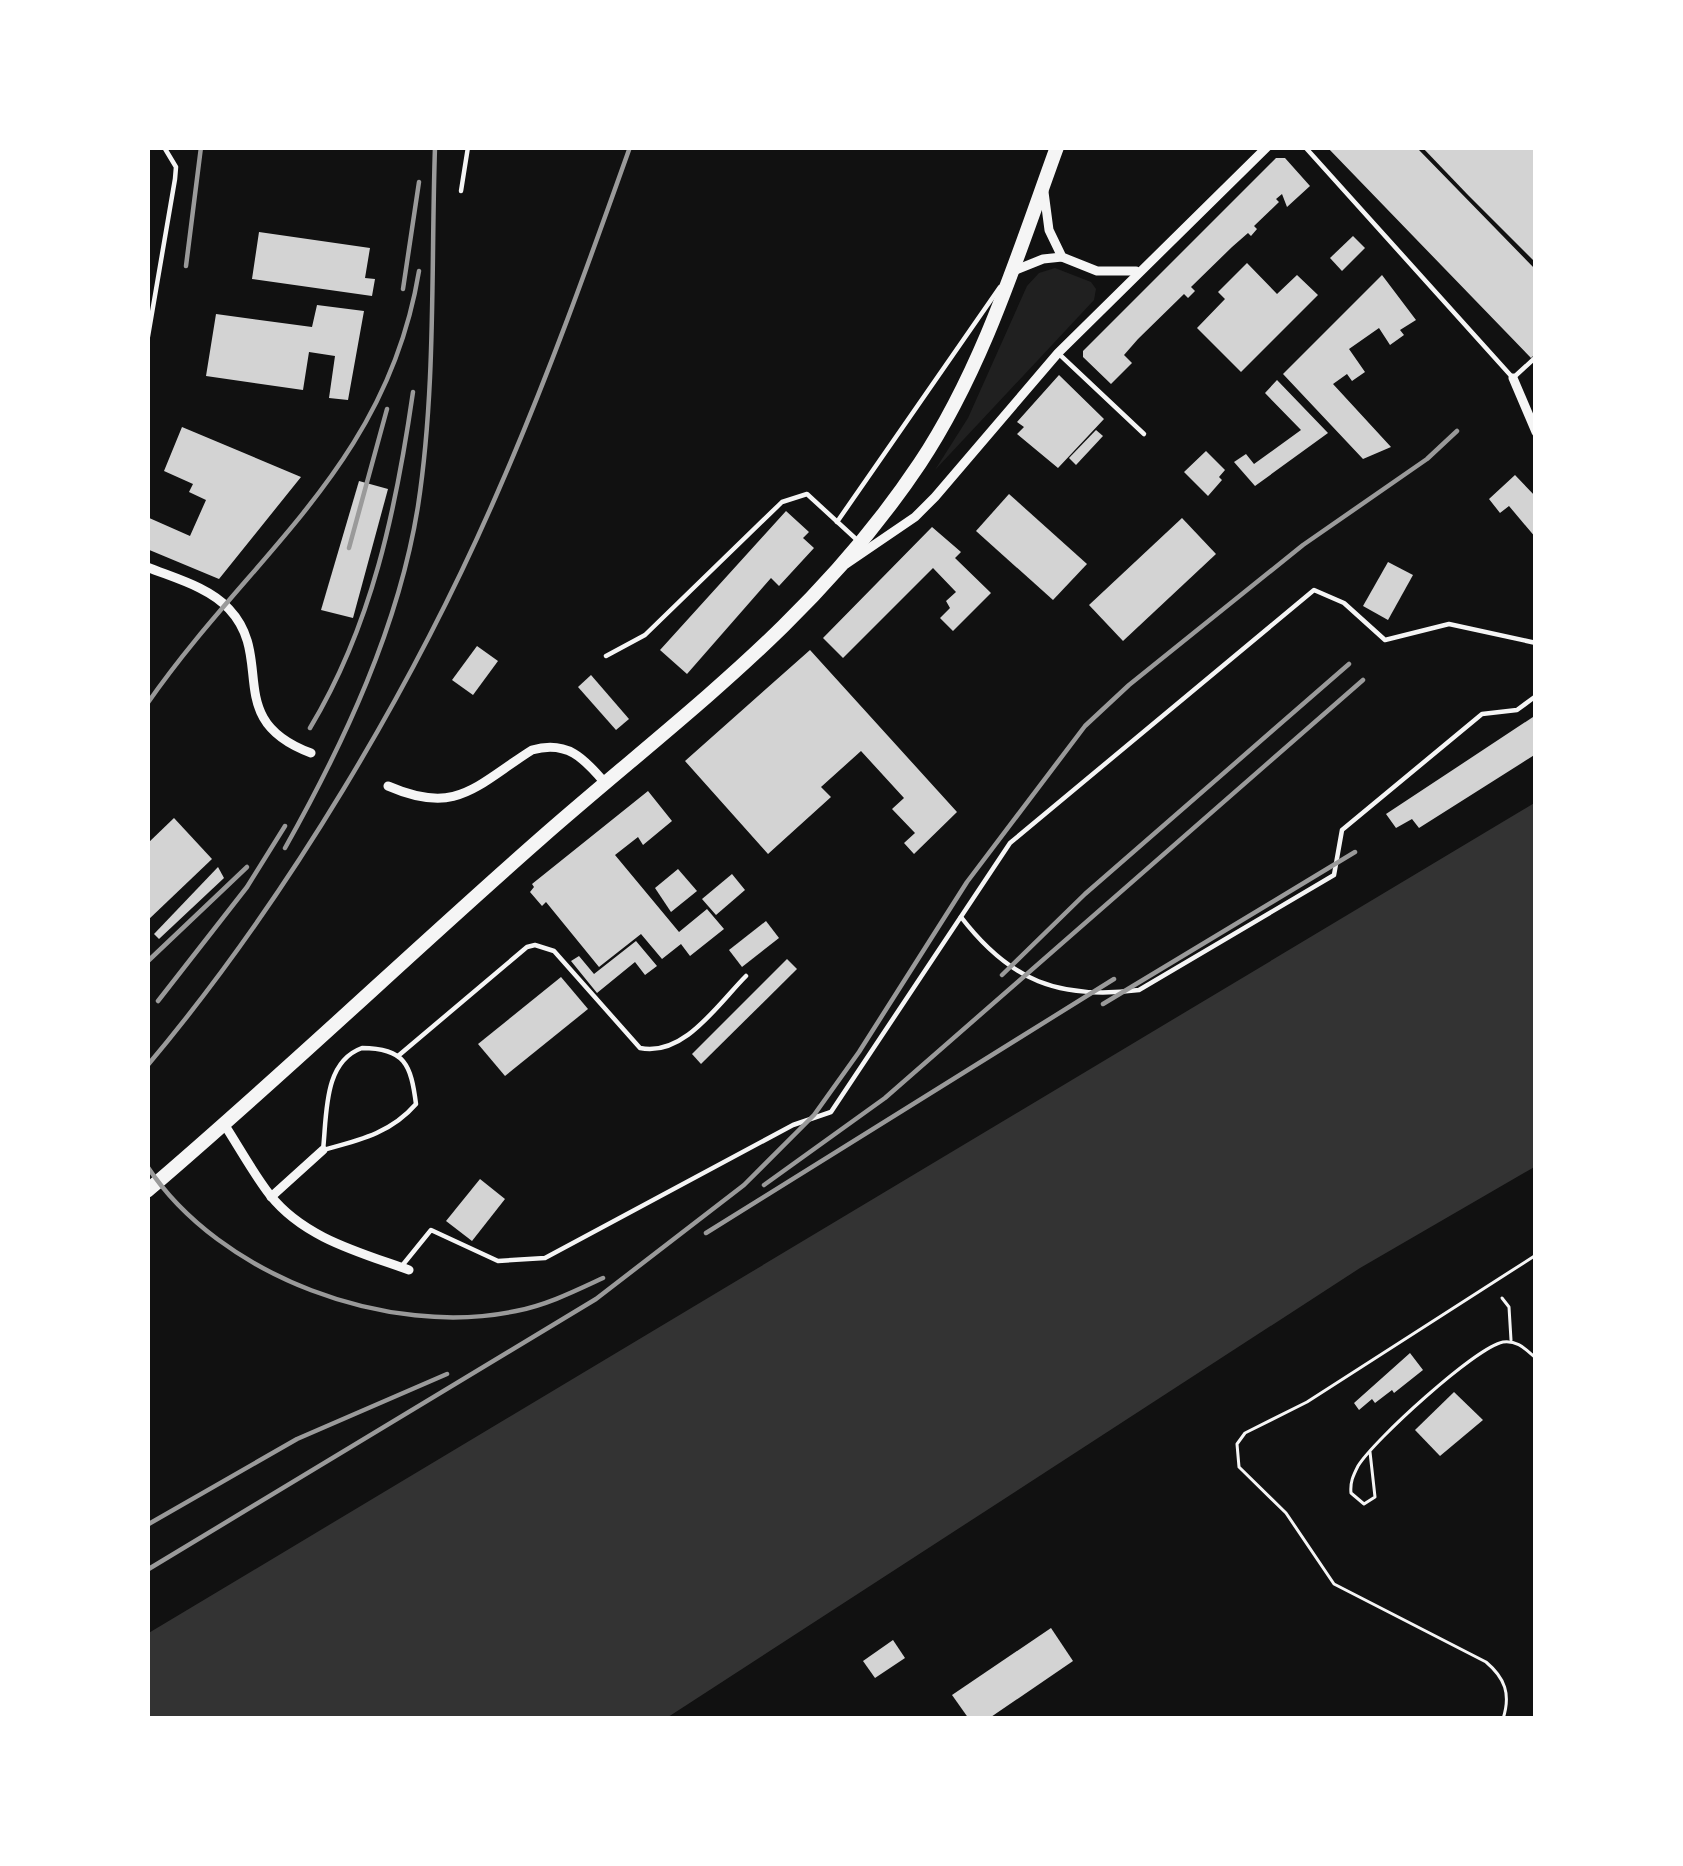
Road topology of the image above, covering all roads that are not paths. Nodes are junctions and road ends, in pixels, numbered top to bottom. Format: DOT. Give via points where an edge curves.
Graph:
graph roads {
  1 [pos="164,147"];
  2 [pos="468,147"];
  3 [pos="1057,147"];
  4 [pos="1267,147"];
  5 [pos="1305,147"];
  6 [pos="1044,182"];
  7 [pos="461,191"];
  8 [pos="1062,257"];
  9 [pos="1142,270"];
  10 [pos="1010,272"];
  11 [pos="147,342"];
  12 [pos="1058,353"];
  13 [pos="1536,357"];
  14 [pos="1513,378"];
  15 [pos="1536,432"];
  16 [pos="1144,434"];
  17 [pos="837,521"];
  18 [pos="861,543"];
  19 [pos="844,565"];
  20 [pos="147,567"];
  21 [pos="1536,643"];
  22 [pos="606,656"];
  23 [pos="1536,696"];
  24 [pos="311,752"];
  25 [pos="605,783"];
  26 [pos="388,786"];
  27 [pos="961,917"];
  28 [pos="746,976"];
  29 [pos="398,1056"];
  30 [pos="224,1124"];
  31 [pos="323,1150"];
  32 [pos="148,1191"];
  33 [pos="272,1196"];
  34 [pos="405,1268"];
  1 -- 11 [label="lane" via="175,179"];
  2 -- 7 [label="lane"];
  3 -- 6 [label="main road"];
  4 -- 9 [label="street"];
  5 -- 14 [label="lane"];
  6 -- 8 [label="street" via="1049,230"];
  6 -- 10 [label="main road"];
  8 -- 9 [label="street" via="1097,271"];
  8 -- 10 [label="street"];
  9 -- 12 [label="street"];
  10 -- 17 [label="lane"];
  10 -- 18 [label="main road" via="942,426"];
  12 -- 16 [label="lane"];
  12 -- 19 [label="street" via="915,517"];
  13 -- 14 [label="lane"];
  14 -- 15 [label="street"];
  17 -- 18 [label="lane"];
  17 -- 22 [label="lane" via="807,494 782,502 645,635"];
  18 -- 19 [label="main road"];
  19 -- 25 [label="main road" via="752,660"];
  20 -- 24 [label="street" via="209,593 233,613 267,727"];
  21 -- 27 [label="lane" via="1449,624 1385,640 1344,603 1314,590 1010,843"];
  23 -- 27 [label="lane" via="1517,710 1482,714 1342,830 1334,875 1139,990 1103,994 1028,980"];
  25 -- 26 [label="street" via="568,748 545,746 456,798 430,801"];
  25 -- 30 [label="main road"];
  27 -- 34 [label="lane" via="831,1112 545,1258 498,1261 431,1230"];
  28 -- 29 [label="lane" via="678,1042 654,1051 640,1048 554,951 535,945"];
  29 -- 31 [label="lane" via="362,1048 336,1066"];
  29 -- 31 [label="lane" via="413,1078 416,1104 382,1132"];
  30 -- 32 [label="main road"];
  30 -- 33 [label="street"];
  31 -- 33 [label="street"];
  33 -- 34 [label="street" via="316,1234"];
}
